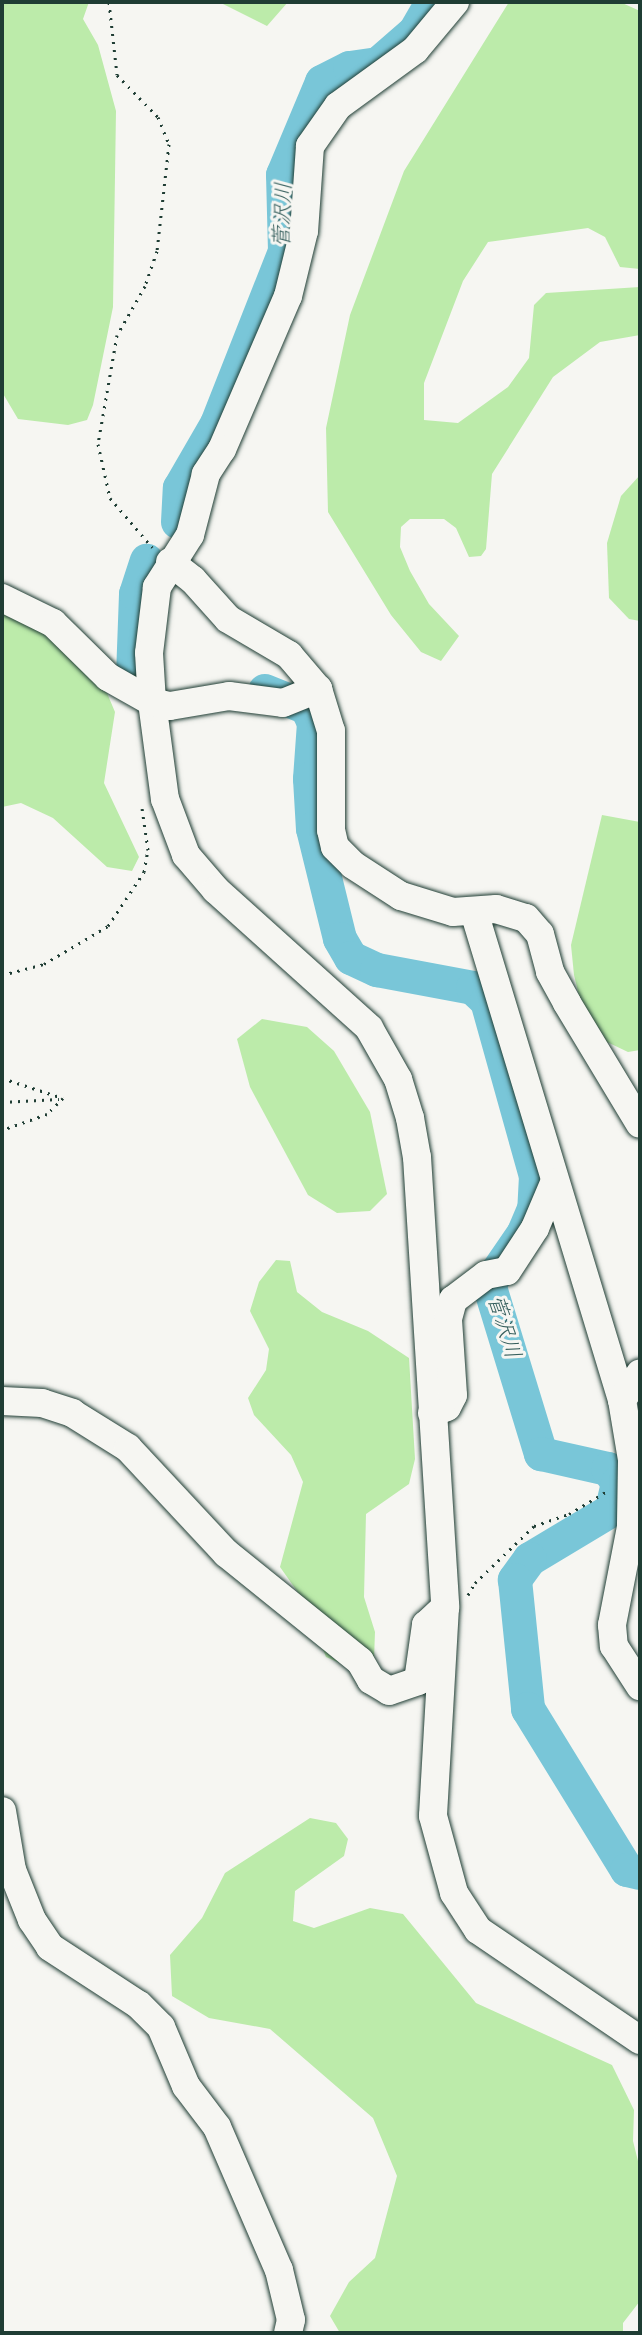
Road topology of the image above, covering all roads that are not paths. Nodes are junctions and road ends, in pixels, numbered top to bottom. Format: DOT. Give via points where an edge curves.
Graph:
graph roads {
  1 [pos="455,2"];
  2 [pos="170,562"];
  3 [pos="2,598"];
  4 [pos="302,696"];
  5 [pos="152,702"];
  6 [pos="475,915"];
  7 [pos="640,1124"];
  8 [pos="554,1183"];
  9 [pos="640,1373"];
  10 [pos="622,1400"];
  11 [pos="2,1401"];
  12 [pos="432,1413"];
  13 [pos="456,1607"];
  14 [pos="640,1686"];
  15 [pos="2,1811"];
  16 [pos="640,2040"];
  17 [pos="288,2333"];
  1 -- 2 [label="street" via="415,50 338,106 310,146 304,231 288,296 222,449 206,474 190,535"];
  2 -- 4 [label="street" via="228,619 289,655"];
  2 -- 5 [label="street" via="157,587 152,615"];
  3 -- 5 [label="street" via="53,623 108,677"];
  4 -- 5 [label="street" via="229,696 170,706"];
  4 -- 6 [label="street" via="331,731 335,847 401,896"];
  5 -- 12 [label="street" via="165,799 186,855 216,890 348,1004 369,1028 398,1079 417,1157"];
  6 -- 7 [label="street" via="510,911 540,934 550,972"];
  6 -- 8 [label="street"];
  8 -- 10 [label="street"];
  8 -- 12 [label="street" via="535,1228 492,1275 453,1300 448,1319 453,1395 447,1407"];
  9 -- 10 [label="street"];
  10 -- 14 [label="street" via="632,1460 631,1527 612,1625 614,1646"];
  11 -- 13 [label="street" via="42,1403 72,1413 128,1448 217,1544 389,1691 418,1681 426,1625"];
  12 -- 13 [label="street"];
  13 -- 16 [label="street" via="433,1816 454,1893 478,1930"];
  15 -- 17 [label="street" via="12,1870 32,1920 50,1947 139,2005 161,2027 186,2086 217,2127 279,2270 291,2320"];
}
